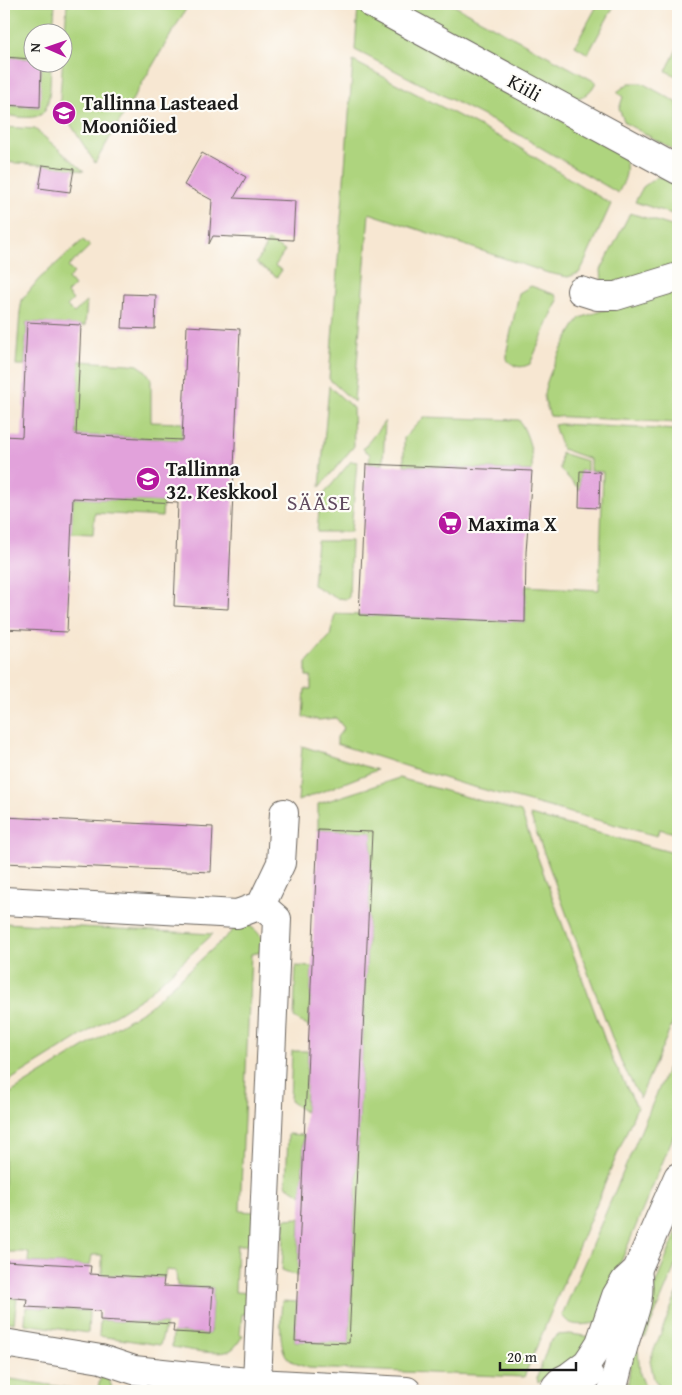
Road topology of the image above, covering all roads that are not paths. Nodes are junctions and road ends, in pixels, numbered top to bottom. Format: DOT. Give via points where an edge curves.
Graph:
graph roads {
  1 [pos="372,4"];
  2 [pos="678,170"];
  3 [pos="678,277"];
  4 [pos="581,291"];
  5 [pos="284,813"];
  6 [pos="4,901"];
  7 [pos="261,905"];
  8 [pos="678,1177"];
  9 [pos="637,1270"];
  10 [pos="4,1343"];
  11 [pos="132,1381"];
  12 [pos="256,1383"];
  13 [pos="562,1383"];
  14 [pos="407,1391"];
  15 [pos="611,1391"];
  1 -- 2 [label="street, Kiili"];
  3 -- 4 [label="street" via="616,296 597,296"];
  5 -- 7 [label="street" via="281,863"];
  6 -- 7 [label="street" via="237,914"];
  7 -- 12 [label="street" via="277,919"];
  8 -- 9 [label="street"];
  9 -- 13 [label="street" via="616,1296 594,1354"];
  9 -- 15 [label="street" via="638,1302"];
  10 -- 11 [label="street" via="101,1359"];
  11 -- 12 [label="street"];
  12 -- 14 [label="street"];
  13 -- 15 [label="street" via="580,1374 590,1375"];
}
